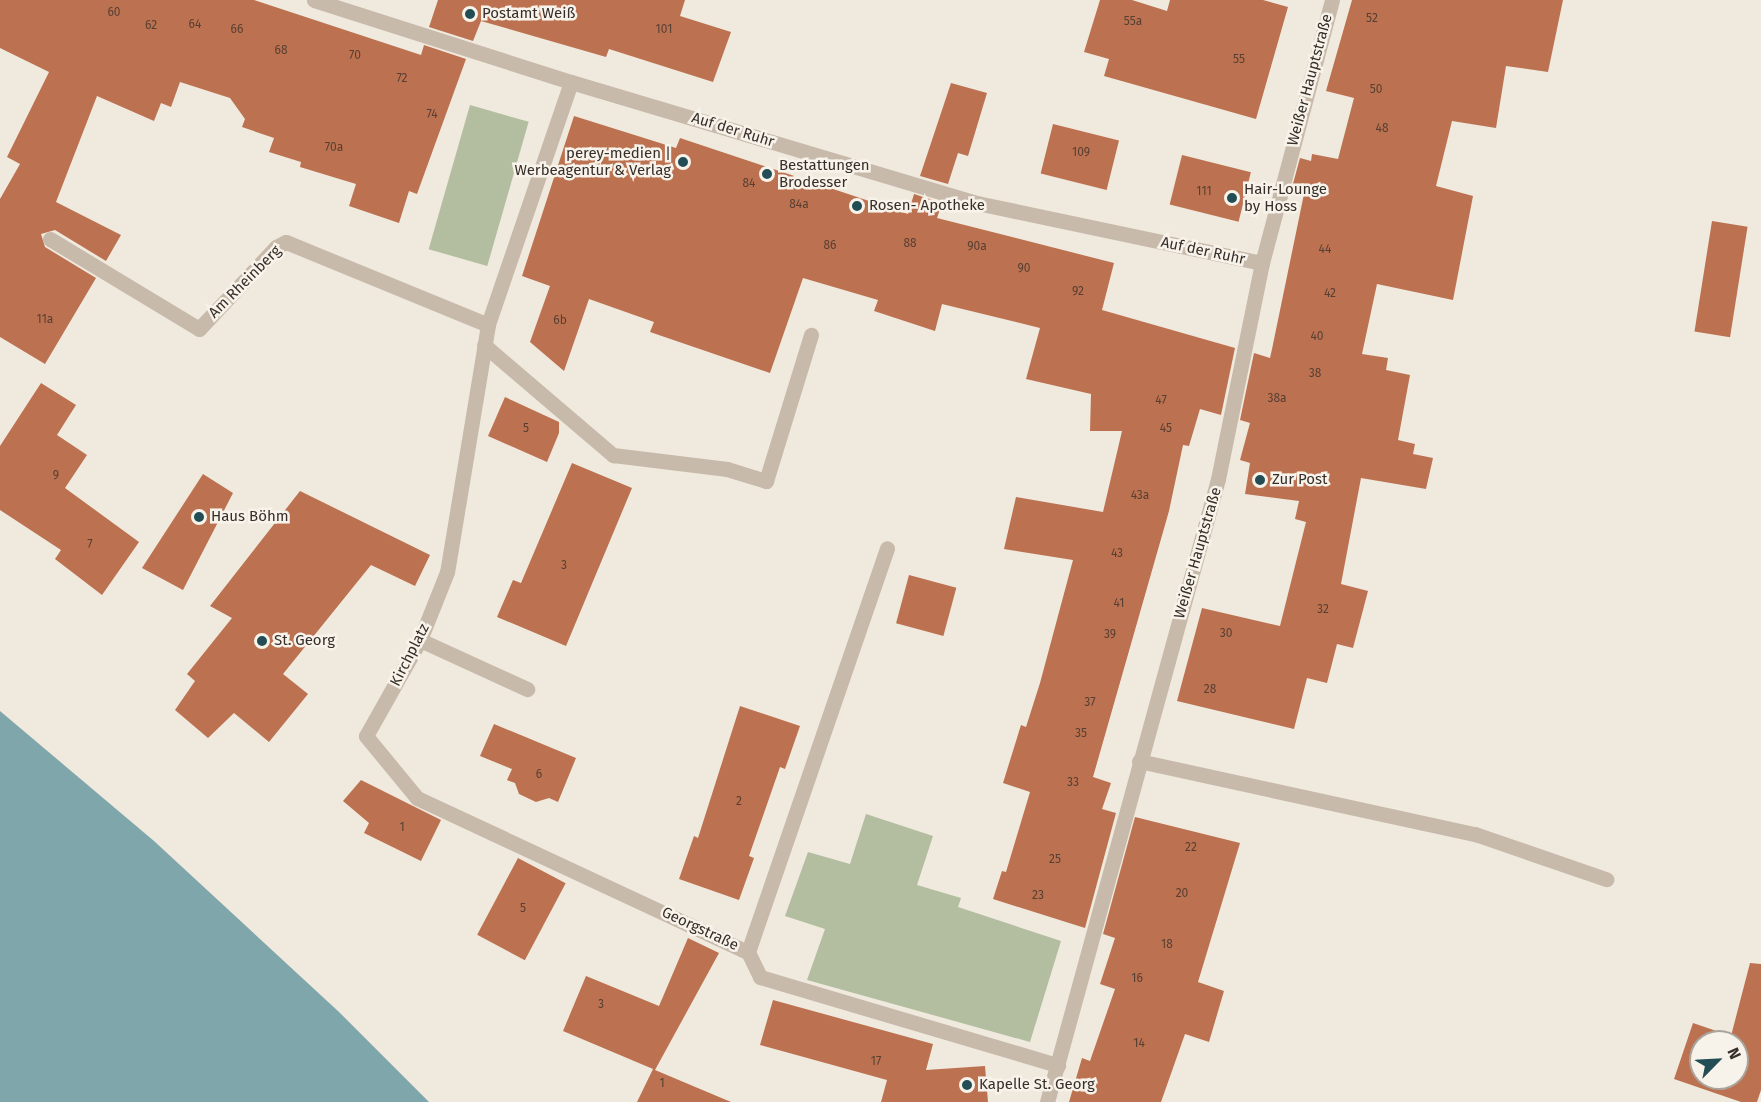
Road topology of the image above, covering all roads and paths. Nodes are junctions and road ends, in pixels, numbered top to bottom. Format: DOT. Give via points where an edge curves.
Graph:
graph roads {
  1 [pos="314,0"];
  2 [pos="1332,0"];
  3 [pos="571,82"];
  4 [pos="50,239"];
  5 [pos="1262,263"];
  6 [pos="488,325"];
  7 [pos="811,335"];
  8 [pos="484,345"];
  9 [pos="887,548"];
  10 [pos="420,640"];
  11 [pos="527,689"];
  12 [pos="366,736"];
  13 [pos="1139,762"];
  14 [pos="1606,879"];
  15 [pos="748,952"];
  16 [pos="1058,1065"];
  17 [pos="1047,1102"];
  1 -- 3 [label="street, Auf der Ruhr"];
  2 -- 5 [label="street, Weißer Hauptstraße"];
  3 -- 5 [label="street, Auf der Ruhr" via="978,203"];
  3 -- 6 [label="street"];
  4 -- 6 [label="street, Am Rheinberg" via="199,329 276,247 286,243"];
  5 -- 13 [label="street, Weißer Hauptstraße" via="1218,479"];
  6 -- 8 [label="street"];
  7 -- 8 [label="street" via="766,482 727,469 613,455"];
  8 -- 10 [label="street, Kirchplatz" via="447,572"];
  9 -- 15 [label="street"];
  10 -- 11 [label="street"];
  10 -- 12 [label="street, Kirchplatz"];
  12 -- 15 [label="street, Georgstraße" via="417,798"];
  13 -- 14 [label="street" via="1475,834"];
  13 -- 16 [label="street, Weißer Hauptstraße"];
  15 -- 16 [label="street, Georgstraße" via="760,977"];
  16 -- 17 [label="street, Weißer Hauptstraße"];
}
